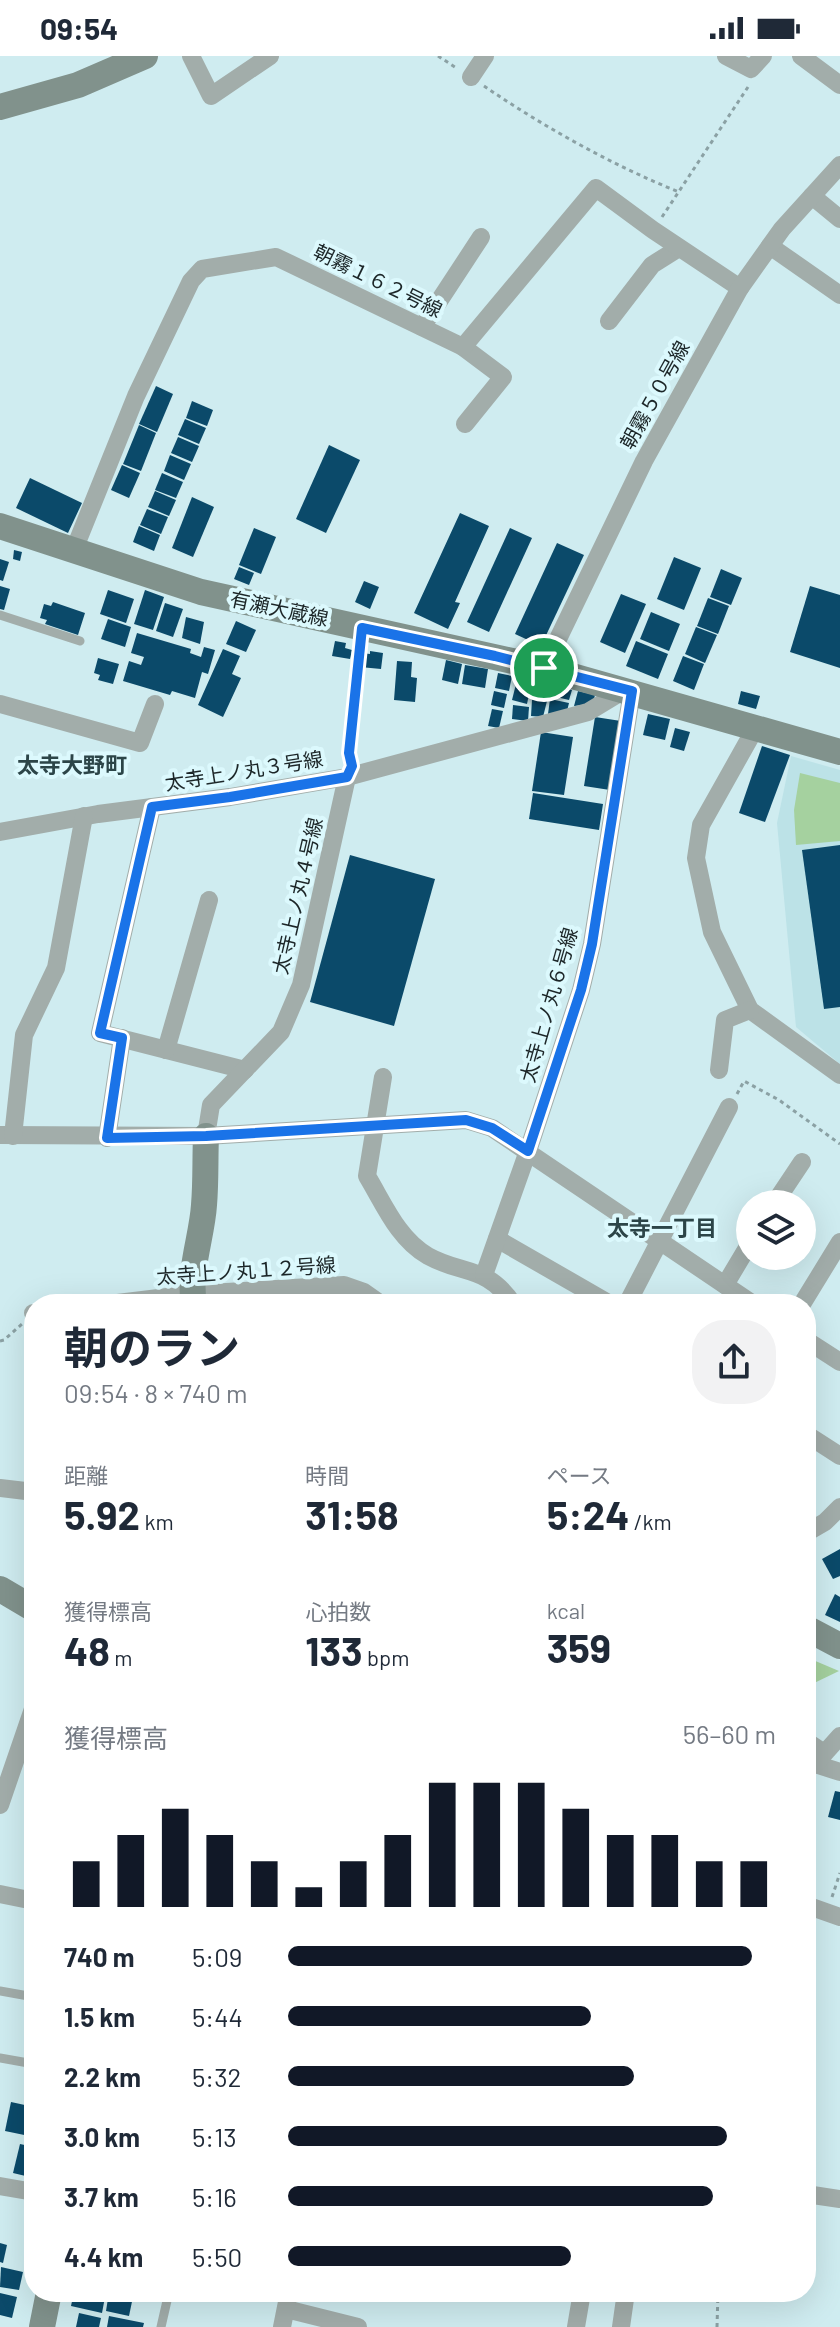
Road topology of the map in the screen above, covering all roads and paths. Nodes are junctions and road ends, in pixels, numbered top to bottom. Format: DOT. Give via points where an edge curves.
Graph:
graph roads {
  1 [pos="145,56"];
  2 [pos="191,56"];
  3 [pos="438,56"];
  4 [pos="485,56"];
  5 [pos="726,56"];
  6 [pos="801,56"];
  7 [pos="266,57"];
  8 [pos="445,62"];
  9 [pos="757,62"];
  10 [pos="471,77"];
  11 [pos="840,85"];
  12 [pos="0,107"];
  13 [pos="840,165"];
  14 [pos="679,192"];
  15 [pos="812,196"];
  16 [pos="840,219"];
  17 [pos="653,230"];
  18 [pos="481,237"];
  19 [pos="770,246"];
  20 [pos="679,248"];
  21 [pos="740,288"];
  22 [pos="840,295"];
  23 [pos="609,321"];
  24 [pos="422,327"];
  25 [pos="463,347"];
  26 [pos="465,424"];
  27 [pos="0,526"];
  28 [pos="74,550"];
  29 [pos="0,615"];
  30 [pos="362,628"];
  31 [pos="80,641"];
  32 [pos="544,668"];
  33 [pos="629,690"];
  34 [pos="0,704"];
  35 [pos="155,704"];
  36 [pos="756,727"];
  37 [pos="839,748"];
  38 [pos="347,777"];
  39 [pos="152,807"];
  40 [pos="84,816"];
  41 [pos="0,832"];
  42 [pos="209,900"];
  43 [pos="750,1010"];
  44 [pos="122,1038"];
  45 [pos="166,1050"];
  46 [pos="245,1070"];
  47 [pos="719,1070"];
  48 [pos="840,1075"];
  49 [pos="383,1077"];
  50 [pos="744,1081"];
  51 [pos="729,1107"];
  52 [pos="373,1126"];
  53 [pos="6,1135"];
  54 [pos="206,1136"];
  55 [pos="107,1138"];
  56 [pos="840,1144"];
  57 [pos="528,1151"];
  58 [pos="802,1162"];
  59 [pos="783,1190"];
  60 [pos="497,1239"];
  61 [pos="660,1240"];
  62 [pos="840,1242"];
  63 [pos="736,1267"];
  64 [pos="484,1275"];
  65 [pos="725,1285"];
  66 [pos="194,1294"];
  67 [pos="247,1294"];
  68 [pos="367,1294"];
  69 [pos="506,1294"];
  70 [pos="593,1294"];
  71 [pos="632,1294"];
  72 [pos="738,1294"];
  73 [pos="808,1294"];
  74 [pos="24,1322"];
  75 [pos="0,1341"];
  76 [pos="816,1346"];
  77 [pos="840,1362"];
  78 [pos="816,1440"];
  79 [pos="840,1456"];
  80 [pos="0,1488"];
  81 [pos="24,1491"];
  82 [pos="840,1507"];
  83 [pos="816,1527"];
  84 [pos="0,1589"];
  85 [pos="24,1603"];
  86 [pos="816,1633"];
  87 [pos="840,1646"];
  88 [pos="24,1735"];
  89 [pos="840,1736"];
  90 [pos="816,1761"];
  91 [pos="816,1762"];
  92 [pos="840,1772"];
  93 [pos="0,1805"];
  94 [pos="840,1873"];
  95 [pos="0,1894"];
  96 [pos="24,1899"];
  97 [pos="834,1914"];
  98 [pos="0,1991"];
  99 [pos="24,1995"];
  100 [pos="0,2058"];
  101 [pos="24,2062"];
  102 [pos="0,2186"];
  103 [pos="24,2190"];
  104 [pos="816,2195"];
  105 [pos="840,2199"];
  106 [pos="47,2302"];
  107 [pos="167,2302"];
  108 [pos="580,2302"];
  109 [pos="625,2302"];
  110 [pos="718,2302"];
  111 [pos="286,2309"];
  112 [pos="42,2327"];
  113 [pos="161,2327"];
  114 [pos="358,2327"];
  115 [pos="576,2327"];
  116 [pos="621,2327"];
  117 [pos="717,2327"];
  1 -- 12 [label="main road" via="78,85"];
  2 -- 7 [label="street" via="211,96"];
  3 -- 8 [label="path"];
  4 -- 10 [label="street"];
  5 -- 9 [label="street"];
  6 -- 11 [label="street"];
  9 -- 14 [label="path" via="751,81"];
  10 -- 14 [label="path" via="628,171"];
  13 -- 15 [label="street, 朝霧５０号線"];
  14 -- 17 [label="path"];
  15 -- 16 [label="street"];
  15 -- 19 [label="street, 朝霧５０号線"];
  17 -- 20 [label="street"];
  17 -- 25 [label="street" via="596,188"];
  18 -- 24 [label="street"];
  19 -- 21 [label="street, 朝霧５０号線"];
  19 -- 22 [label="street"];
  20 -- 21 [label="street"];
  20 -- 23 [label="street" via="652,265"];
  21 -- 32 [label="street, 朝霧５０号線" via="644,461"];
  24 -- 25 [label="street, 朝霧１６２号線"];
  24 -- 28 [label="street, 朝霧１６２号線" via="276,257 202,269 191,281 136,396"];
  25 -- 26 [label="street, 朝霧１６２号線" via="503,377"];
  27 -- 28 [label="main road, 有瀬大蔵線"];
  28 -- 30 [label="main road, 有瀬大蔵線" via="201,592"];
  29 -- 31 [label="lane"];
  30 -- 32 [label="main road, 有瀬大蔵線"];
  30 -- 38 [label="path"];
  32 -- 33 [label="main road, 有瀬大蔵線"];
  33 -- 36 [label="main road, 有瀬大蔵線"];
  33 -- 38 [label="street, 太寺上ノ丸３号線" via="588,712"];
  33 -- 57 [label="street, 太寺上ノ丸６号線" via="592,944"];
  34 -- 35 [label="street" via="140,743"];
  36 -- 37 [label="main road, 有瀬大蔵線"];
  36 -- 43 [label="street" via="701,825 696,858 712,932"];
  38 -- 39 [label="street, 太寺上ノ丸３号線"];
  38 -- 46 [label="street, 太寺上ノ丸４号線" via="301,985 281,1032"];
  39 -- 40 [label="street, 太寺上ノ丸３号線"];
  39 -- 44 [label="street" via="100,1033"];
  40 -- 41 [label="street, 太寺上ノ丸３号線"];
  40 -- 53 [label="street" via="56,968 24,1035"];
  42 -- 45 [label="street"];
  43 -- 47 [label="street" via="725,1020"];
  43 -- 48 [label="street"];
  44 -- 45 [label="street"];
  44 -- 55 [label="street"];
  45 -- 46 [label="street"];
  46 -- 54 [label="street, 太寺上ノ丸４号線" via="211,1105"];
  49 -- 52 [label="street"];
  50 -- 56 [label="path"];
  51 -- 61 [label="street"];
  52 -- 54 [label="street"];
  52 -- 57 [label="street" via="466,1120 492,1128"];
  52 -- 64 [label="street" via="367,1176 405,1239 428,1256"];
  53 -- 55 [label="street"];
  54 -- 55 [label="street"];
  54 -- 66 [label="main road"];
  57 -- 60 [label="street, 太寺上ノ丸６号線"];
  57 -- 61 [label="street"];
  58 -- 59 [label="street"];
  60 -- 64 [label="street, 太寺上ノ丸６号線"];
  60 -- 70 [label="street"];
  61 -- 65 [label="street"];
  61 -- 71 [label="street"];
  62 -- 73 [label="street"];
  63 -- 65 [label="street"];
  64 -- 69 [label="street"];
  65 -- 72 [label="street"];
  67 -- 68 [label="street, 太寺上ノ丸１２号線" via="344,1285"];
  74 -- 75 [label="path"];
  76 -- 77 [label="street"];
  78 -- 79 [label="street"];
  80 -- 81 [label="street"];
  82 -- 83 [label="street"];
  84 -- 85 [label="main road"];
  86 -- 87 [label="main road"];
  88 -- 93 [label="street"];
  89 -- 90 [label="street"];
  91 -- 92 [label="street"];
  94 -- 97 [label="path"];
  95 -- 96 [label="street"];
  98 -- 99 [label="lane"];
  100 -- 101 [label="lane"];
  102 -- 103 [label="street"];
  104 -- 105 [label="street"];
  106 -- 112 [label="main road"];
  107 -- 113 [label="lane"];
  108 -- 115 [label="street"];
  109 -- 116 [label="street"];
  110 -- 117 [label="path"];
  111 -- 114 [label="street"];
}
